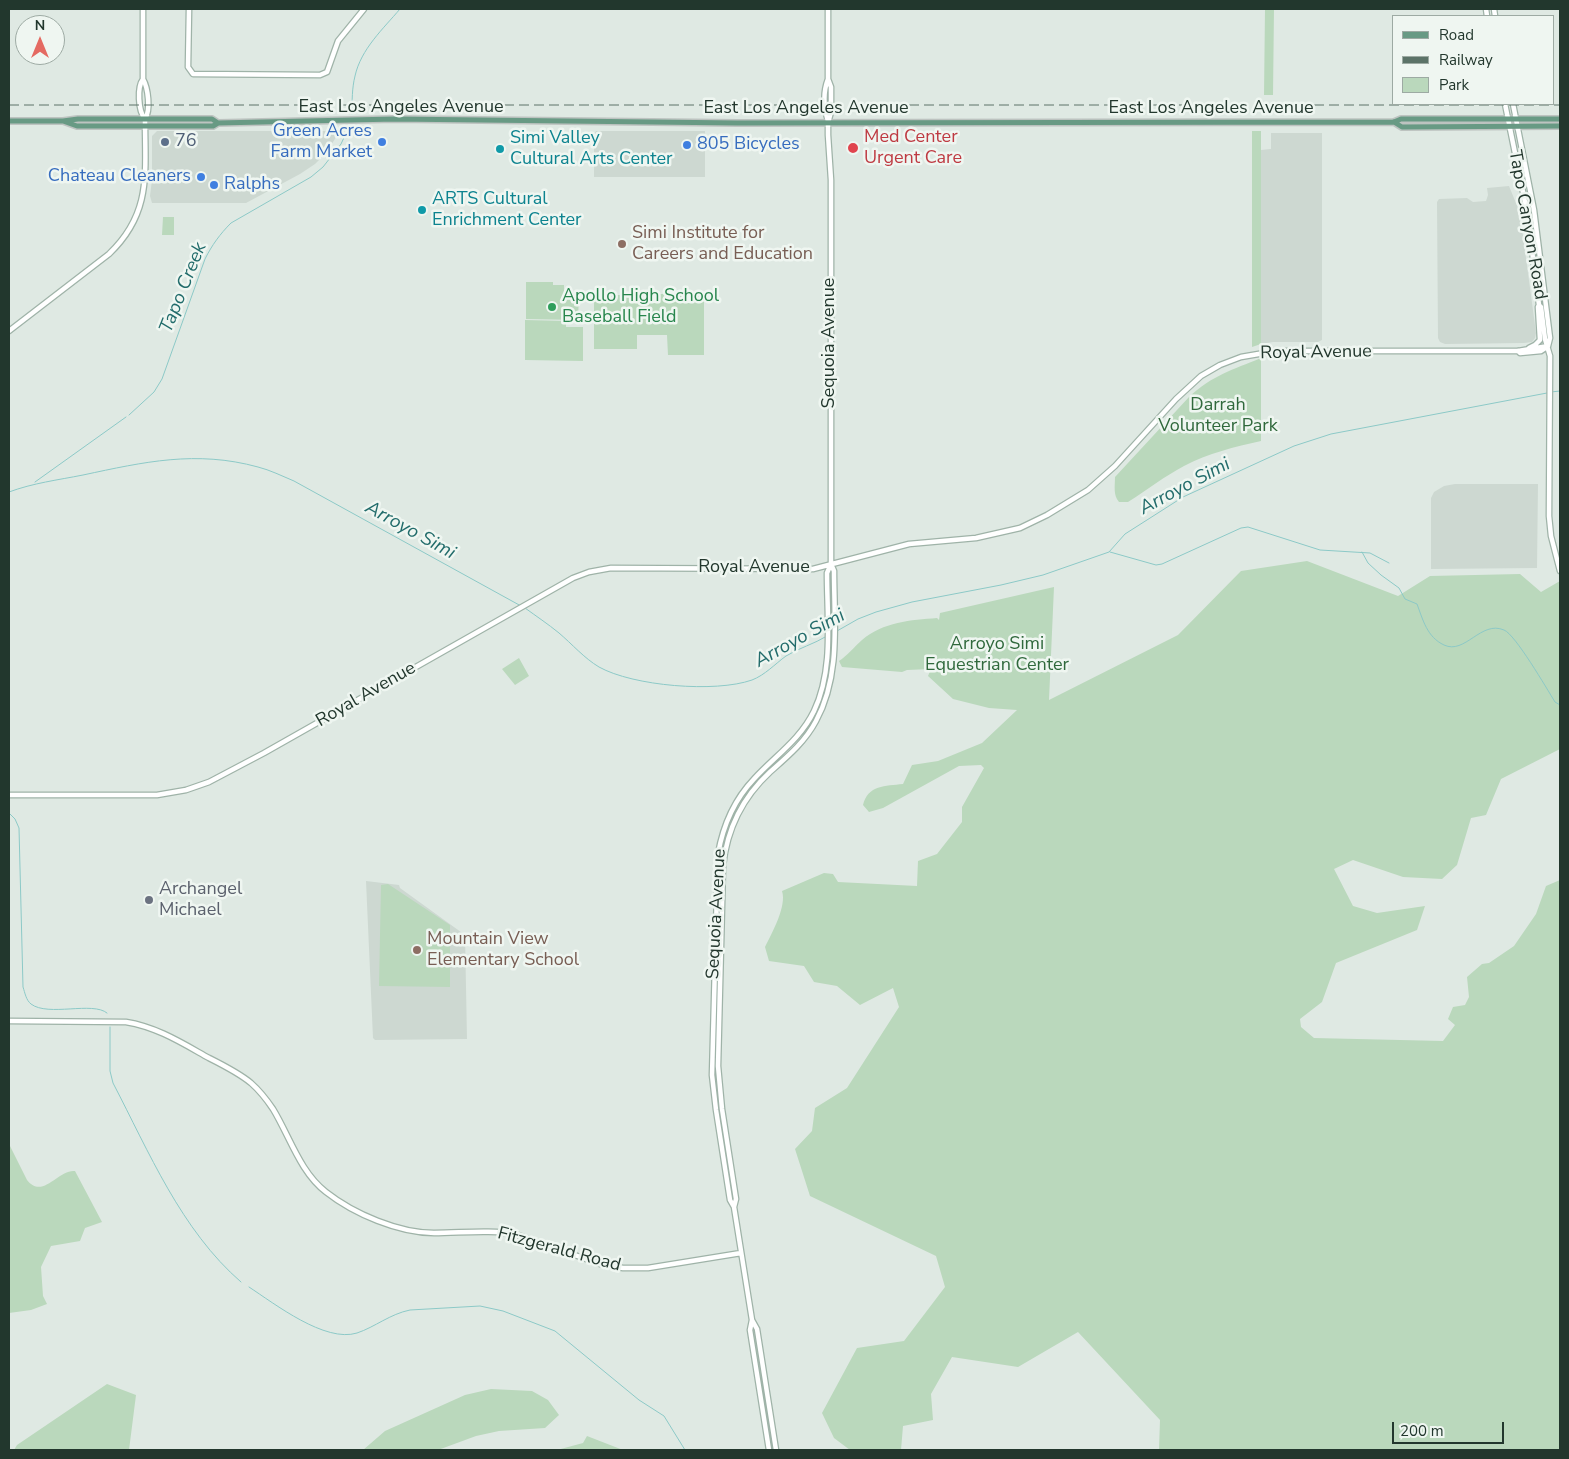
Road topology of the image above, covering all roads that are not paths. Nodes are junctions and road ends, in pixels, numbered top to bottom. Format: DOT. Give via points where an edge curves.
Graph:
graph roads {
  1 [pos="143,9"];
  2 [pos="189,9"];
  3 [pos="364,9"];
  4 [pos="828,9"];
  5 [pos="1505,105"];
  6 [pos="1513,105"];
  7 [pos="145,119"];
  8 [pos="1508,119"];
  9 [pos="1516,119"];
  10 [pos="1560,119"];
  11 [pos="9,121"];
  12 [pos="63,121"];
  13 [pos="1394,122"];
  14 [pos="218,123"];
  15 [pos="828,123"];
  16 [pos="145,126"];
  17 [pos="1560,126"];
  18 [pos="1510,127"];
  19 [pos="1518,127"];
  20 [pos="1539,305"];
  21 [pos="9,331"];
  22 [pos="1548,346"];
  23 [pos="1525,349"];
  24 [pos="1518,351"];
  25 [pos="831,564"];
  26 [pos="1560,571"];
  27 [pos="9,795"];
  28 [pos="9,1021"];
  29 [pos="734,1207"];
  30 [pos="741,1254"];
  31 [pos="752,1320"];
  32 [pos="768,1450"];
  33 [pos="776,1450"];
  1 -- 7 [label="main road" via="143,79 148,114"];
  2 -- 3 [label="main road" via="188,67 193,74 320,76 327,72 338,41"];
  4 -- 15 [label="main road, Sequoia Avenue" via="828,79 831,86"];
  5 -- 8 [label="main road, Tapo Canyon Road"];
  6 -- 9 [label="main road, Tapo Canyon Road"];
  7 -- 12 [label="main road, East Los Angeles Avenue"];
  7 -- 14 [label="main road, East Los Angeles Avenue" via="212,119"];
  7 -- 16 [label="main road"];
  8 -- 9 [label="main road, East Los Angeles Avenue"];
  8 -- 13 [label="main road, East Los Angeles Avenue" via="1401,119"];
  8 -- 18 [label="main road, Tapo Canyon Road"];
  9 -- 10 [label="main road, East Los Angeles Avenue"];
  9 -- 19 [label="main road, Tapo Canyon Road"];
  11 -- 12 [label="main road, East Los Angeles Avenue"];
  12 -- 16 [label="main road, East Los Angeles Avenue" via="77,126"];
  13 -- 15 [label="main road, East Los Angeles Avenue"];
  13 -- 18 [label="main road, East Los Angeles Avenue" via="1402,127"];
  14 -- 15 [label="main road, East Los Angeles Avenue" via="387,119"];
  14 -- 16 [label="main road, East Los Angeles Avenue" via="213,126"];
  15 -- 25 [label="main road, Sequoia Avenue" via="831,180"];
  16 -- 21 [label="main road" via="144,193 130,230 104,259"];
  17 -- 19 [label="main road, East Los Angeles Avenue"];
  18 -- 19 [label="main road, East Los Angeles Avenue"];
  18 -- 20 [label="main road, Tapo Canyon Road" via="1527,212"];
  19 -- 22 [label="main road, Tapo Canyon Road" via="1534,210 1550,338"];
  20 -- 22 [label="main road, Tapo Canyon Road"];
  20 -- 23 [label="main road" via="1540,340"];
  22 -- 23 [label="main road, Royal Avenue"];
  22 -- 24 [label="main road, Royal Avenue" via="1541,351"];
  22 -- 26 [label="main road, Tapo Canyon Road" via="1549,516"];
  23 -- 24 [label="main road, Royal Avenue"];
  24 -- 25 [label="main road, Royal Avenue" via="1276,351 1241,357 1211,370 1194,382 1100,480 1048,516 990,536 909,544"];
  25 -- 27 [label="main road, Royal Avenue" via="804,569 600,569 580,574 209,782 156,795"];
  25 -- 29 [label="main road, Sequoia Avenue" via="834,571 834,652 829,690 815,723 800,744 748,797 732,826 724,856 719,1079 736,1199"];
  25 -- 29 [label="main road, Sequoia Avenue" via="827,573 827,669 822,690 809,720 789,746 742,793 726,824 718,854 712,1075 730,1200"];
  28 -- 30 [label="main road, Fitzgerald Road" via="126,1022 152,1028 171,1037 249,1082 268,1102 301,1161 325,1192 384,1224 416,1232 504,1232 600,1264 623,1268 648,1268"];
  29 -- 30 [label="main road, Sequoia Avenue"];
  30 -- 31 [label="main road, Sequoia Avenue"];
  31 -- 32 [label="main road, Sequoia Avenue" via="750,1330"];
  31 -- 33 [label="main road, Sequoia Avenue" via="757,1329"];
}
